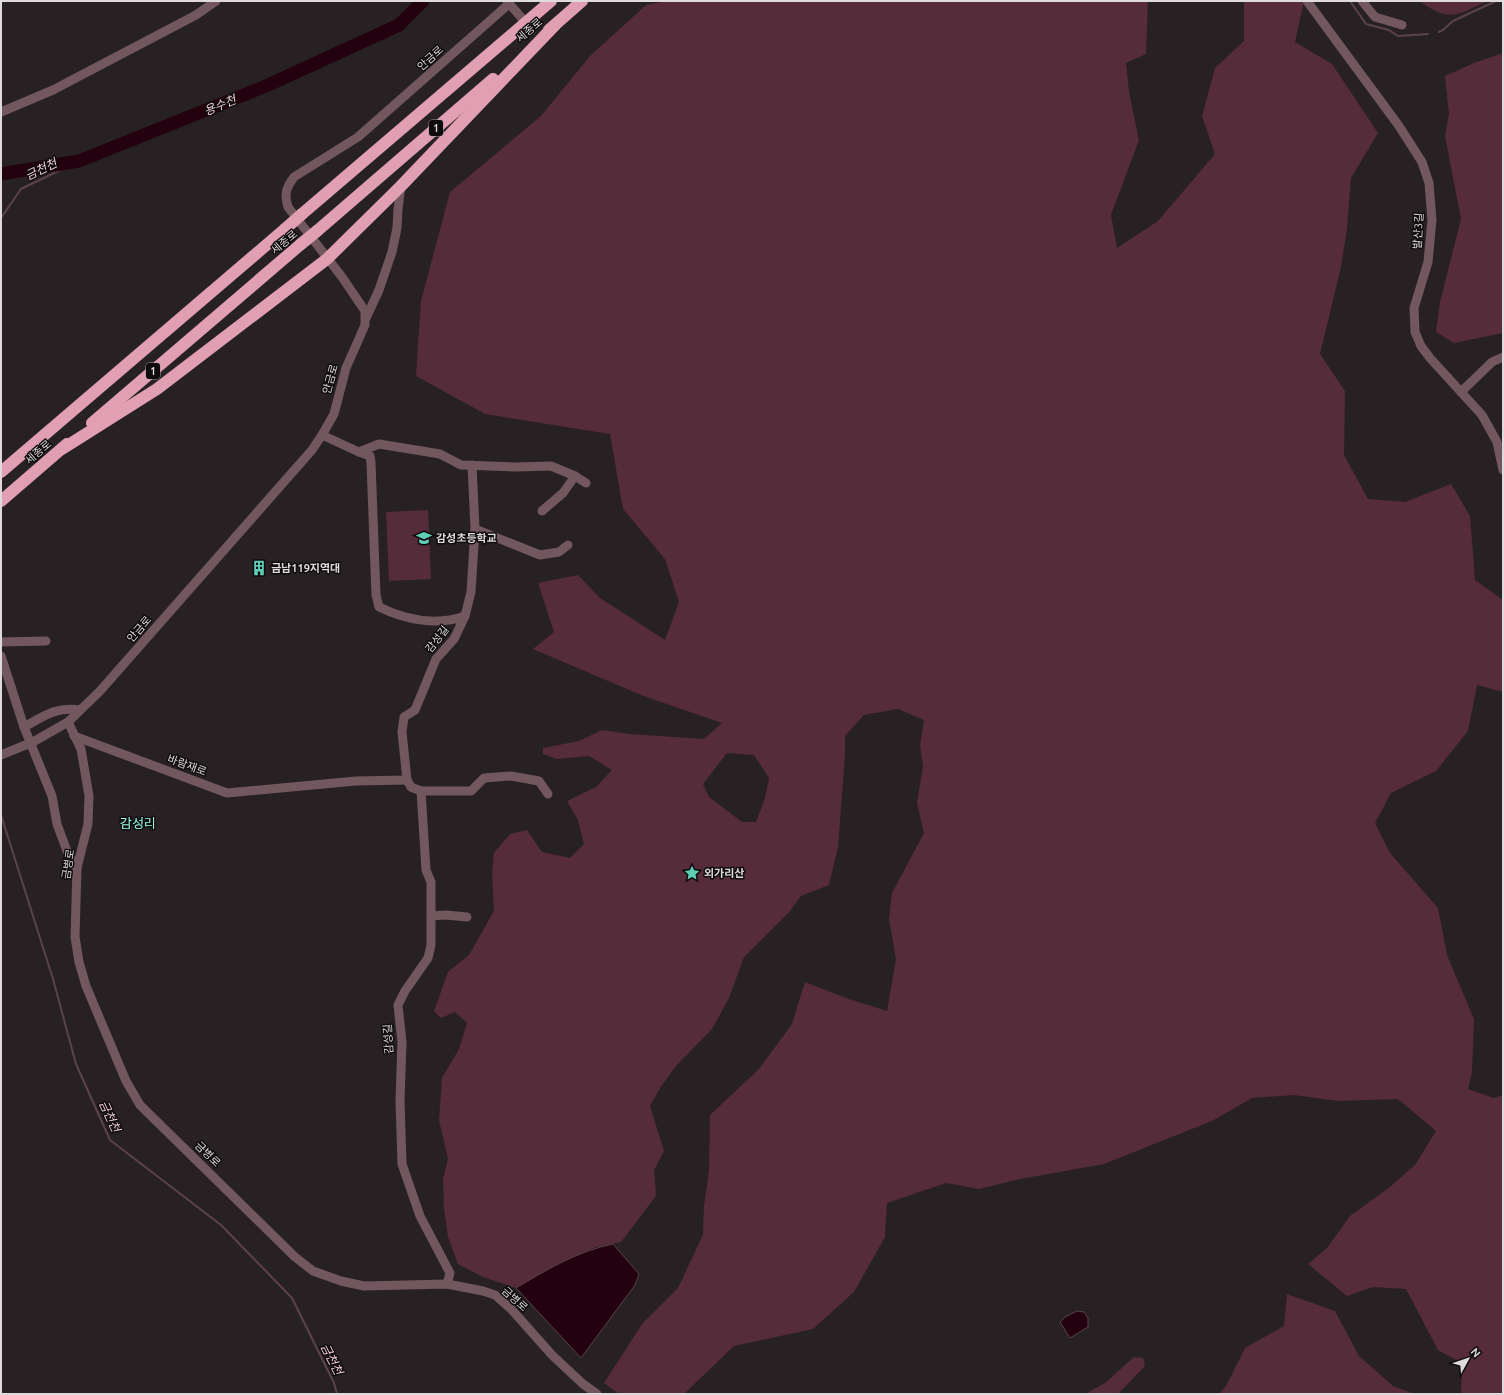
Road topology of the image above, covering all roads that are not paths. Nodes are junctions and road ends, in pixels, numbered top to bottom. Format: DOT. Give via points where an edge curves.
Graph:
graph roads {
  1 [pos="216,1"];
  2 [pos="551,1"];
  3 [pos="582,1"];
  4 [pos="1307,1"];
  5 [pos="1362,1"];
  6 [pos="508,2"];
  7 [pos="526,23"];
  8 [pos="555,25"];
  9 [pos="1402,25"];
  10 [pos="1,112"];
  11 [pos="401,186"];
  12 [pos="327,259"];
  13 [pos="366,318"];
  14 [pos="1503,357"];
  15 [pos="1461,392"];
  16 [pos="322,435"];
  17 [pos="62,449"];
  18 [pos="359,452"];
  19 [pos="472,465"];
  20 [pos="3,470"];
  21 [pos="1503,470"];
  22 [pos="575,476"];
  23 [pos="586,484"];
  24 [pos="3,499"];
  25 [pos="542,511"];
  26 [pos="475,529"];
  27 [pos="568,545"];
  28 [pos="465,616"];
  29 [pos="46,641"];
  30 [pos="1,642"];
  31 [pos="1,656"];
  32 [pos="80,710"];
  33 [pos="68,722"];
  34 [pos="24,727"];
  35 [pos="74,736"];
  36 [pos="1,755"];
  37 [pos="407,780"];
  38 [pos="421,791"];
  39 [pos="548,794"];
  40 [pos="77,868"];
  41 [pos="431,916"];
  42 [pos="467,917"];
  43 [pos="447,1284"];
  44 [pos="598,1394"];
  1 -- 10 [label="street" via="196,15 53,90"];
  2 -- 7 [label="highway, 세종로 / 1"];
  3 -- 8 [label="highway, 세종로 / 1"];
  4 -- 15 [label="street, 발산3길" via="1399,126 1422,162 1429,184 1432,220 1428,262 1414,308 1415,332 1430,358"];
  5 -- 9 [label="street" via="1375,17"];
  6 -- 7 [label="street"];
  6 -- 12 [label="street, 안금로" via="358,137 294,177 285,195 288,207"];
  7 -- 20 [label="highway, 세종로 / 1, bridge"];
  8 -- 11 [label="highway"];
  8 -- 17 [label="highway, 세종로 / 1, bridge"];
  11 -- 12 [label="highway"];
  11 -- 13 [label="street" via="392,252"];
  12 -- 13 [label="street, 안금로" via="365,311"];
  12 -- 17 [label="highway" via="157,389"];
  13 -- 16 [label="street, 안금로" via="346,368 334,414"];
  14 -- 15 [label="street" via="1492,362"];
  15 -- 21 [label="street, 발산3길" via="1482,415 1497,442"];
  16 -- 18 [label="street"];
  16 -- 32 [label="street, 안금로" via="278,490 132,656"];
  17 -- 24 [label="highway, 세종로 / 1"];
  18 -- 19 [label="street" via="379,444 397,446 440,454 461,465"];
  18 -- 28 [label="street" via="370,456 371,463 376,595 379,607 395,615 416,620 444,621"];
  19 -- 22 [label="street" via="551,466"];
  19 -- 26 [label="street, 감성길"];
  22 -- 23 [label="street"];
  22 -- 25 [label="street" via="563,493"];
  26 -- 27 [label="street" via="540,555 559,552"];
  26 -- 28 [label="street, 감성길" via="471,592"];
  28 -- 37 [label="street, 감성길" via="454,639 436,659 415,710 404,717 402,732"];
  29 -- 30 [label="street"];
  31 -- 34 [label="street"];
  32 -- 33 [label="street, 안금로"];
  32 -- 34 [label="street" via="57,710"];
  33 -- 35 [label="street, 금병로"];
  33 -- 36 [label="street, 안금로, bridge" via="33,742"];
  34 -- 40 [label="street" via="52,796 57,824 67,851"];
  35 -- 37 [label="street, 바람재로" via="228,793 356,781"];
  35 -- 40 [label="street, 금병로" via="81,749 89,796 88,824"];
  37 -- 38 [label="street" via="410,787"];
  38 -- 39 [label="street" via="471,791 484,778 511,776 539,781"];
  38 -- 41 [label="street, 감성길" via="426,870 432,882"];
  40 -- 43 [label="street, 금병로" via="74,937 79,962 86,986 126,1081 140,1106 262,1222 295,1257 313,1271 364,1286"];
  41 -- 42 [label="street"];
  41 -- 43 [label="street, 감성길" via="431,945 428,958 398,1005 402,1042 402,1164 420,1216 450,1273"];
  43 -- 44 [label="street, 금병로" via="495,1295 552,1355 583,1384"];
}
